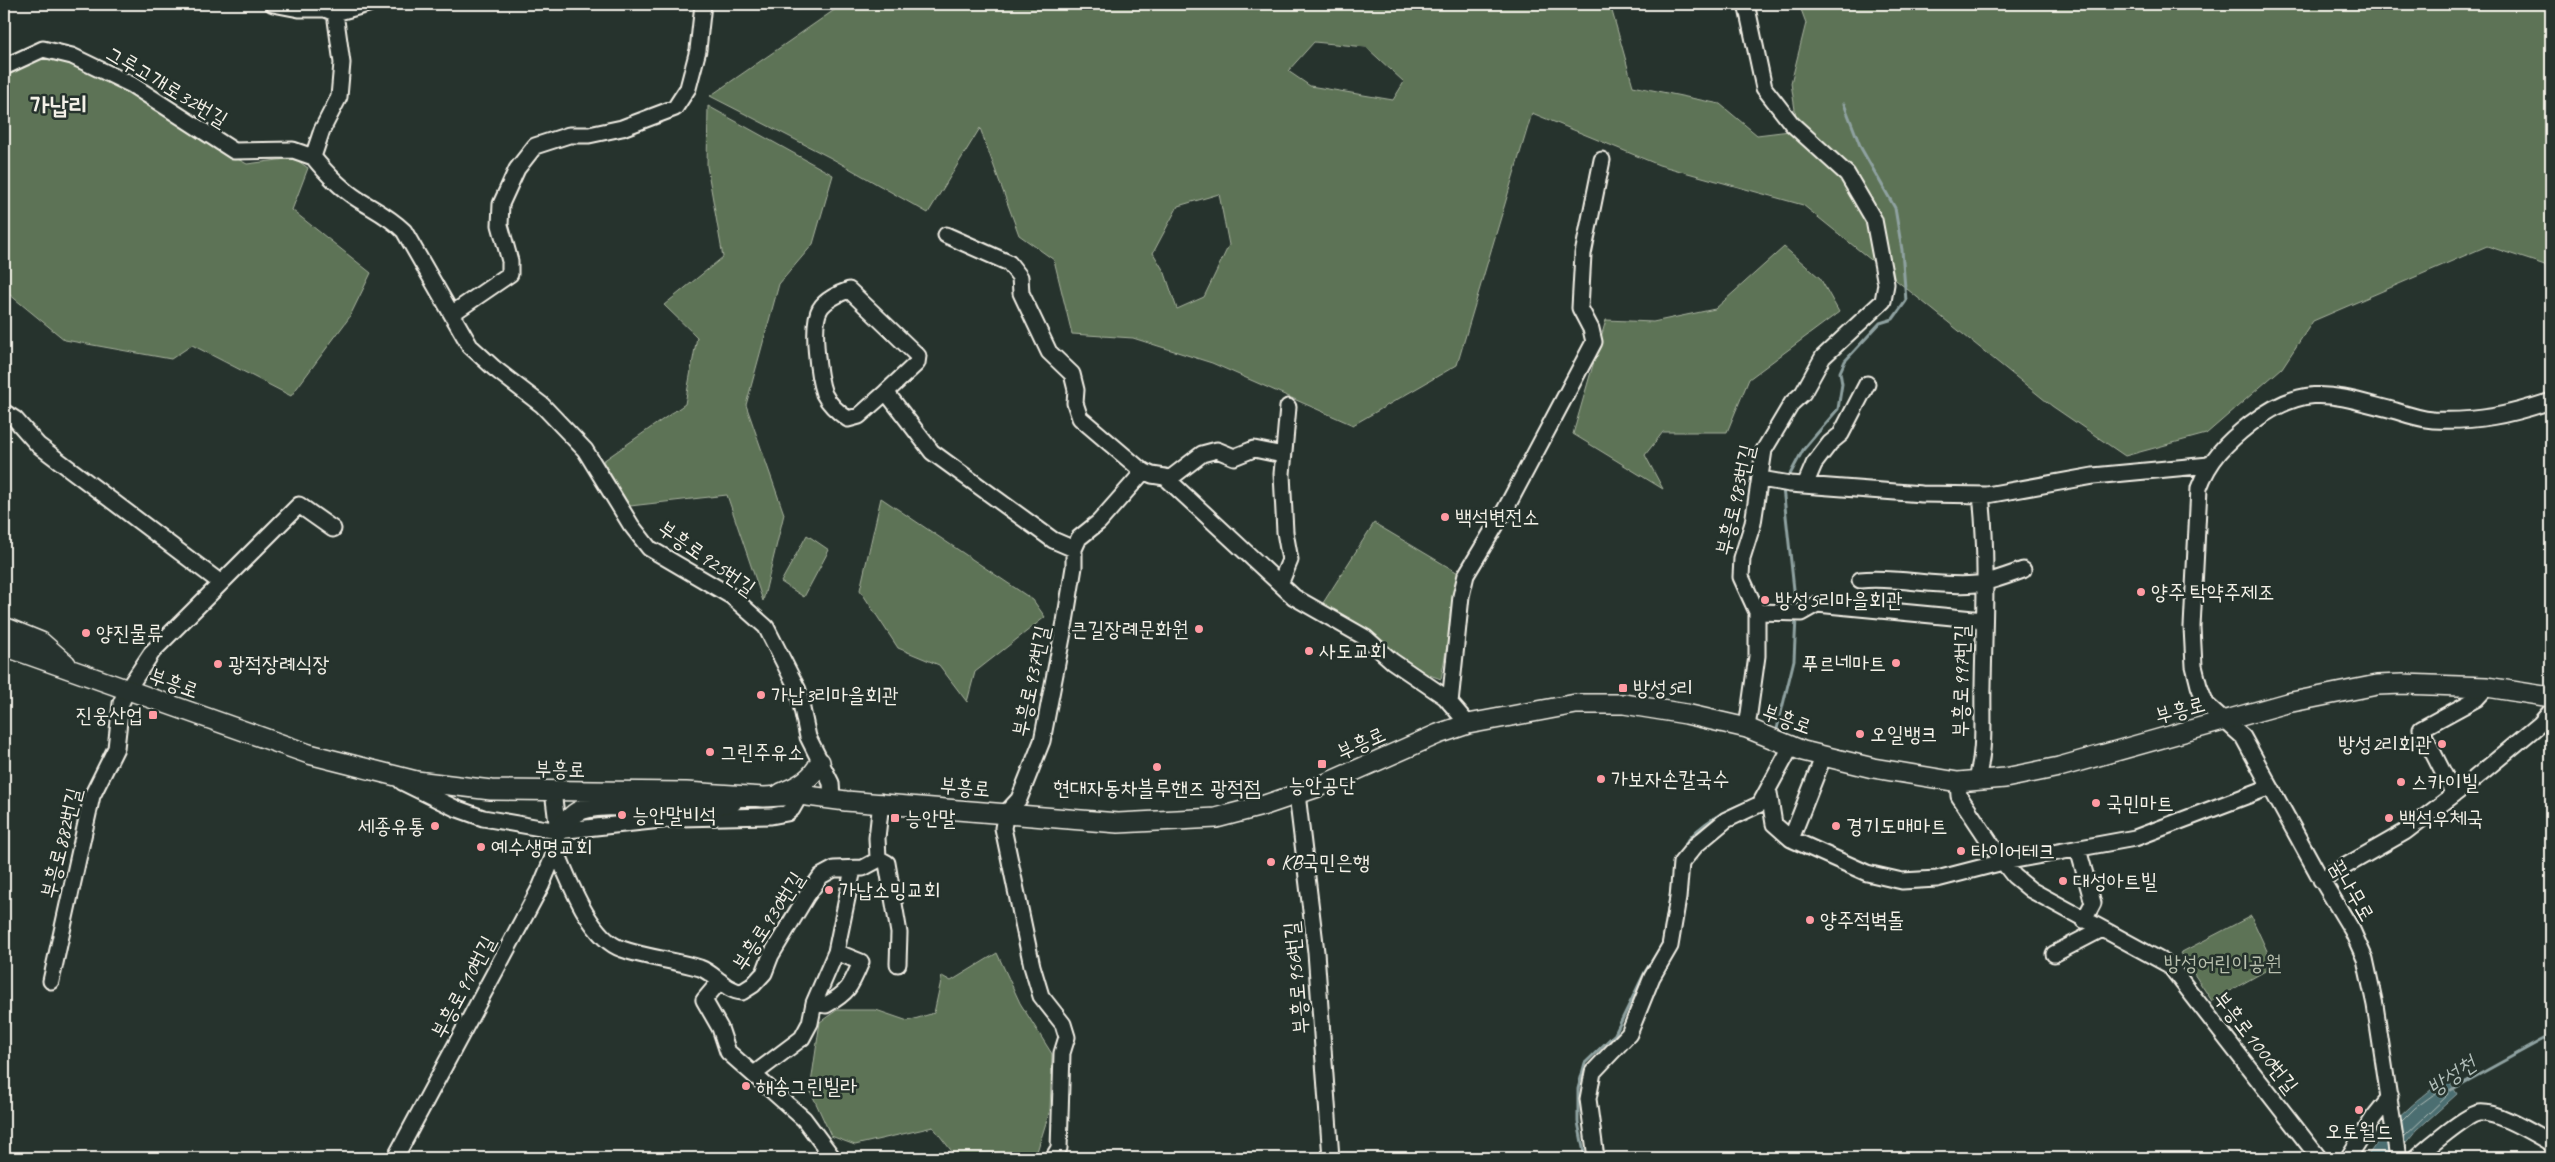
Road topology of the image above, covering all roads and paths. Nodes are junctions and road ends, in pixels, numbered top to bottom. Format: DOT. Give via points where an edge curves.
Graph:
graph roads {
  1 [pos="274,4"];
  2 [pos="368,4"];
  3 [pos="703,4"];
  4 [pos="1747,8"];
  5 [pos="335,13"];
  6 [pos="4,67"];
  7 [pos="313,157"];
  8 [pos="1602,160"];
  9 [pos="946,235"];
  10 [pos="452,313"];
  11 [pos="1867,384"];
  12 [pos="886,392"];
  13 [pos="2551,401"];
  14 [pos="1288,407"];
  15 [pos="4,412"];
  16 [pos="1283,454"];
  17 [pos="2209,465"];
  18 [pos="1144,471"];
  19 [pos="1762,479"];
  20 [pos="1168,480"];
  21 [pos="1806,485"];
  22 [pos="1981,495"];
  23 [pos="333,529"];
  24 [pos="1074,549"];
  25 [pos="2023,570"];
  26 [pos="1860,580"];
  27 [pos="1984,581"];
  28 [pos="221,583"];
  29 [pos="1280,584"];
  30 [pos="1757,612"];
  31 [pos="1984,620"];
  32 [pos="4,627"];
  33 [pos="7,648"];
  34 [pos="74,671"];
  35 [pos="2487,688"];
  36 [pos="127,690"];
  37 [pos="2551,697"];
  38 [pos="1450,703"];
  39 [pos="2551,711"];
  40 [pos="2224,721"];
  41 [pos="1468,724"];
  42 [pos="1747,728"];
  43 [pos="1792,745"];
  44 [pos="1824,755"];
  45 [pos="820,762"];
  46 [pos="387,774"];
  47 [pos="1967,781"];
  48 [pos="2270,787"];
  49 [pos="553,791"];
  50 [pos="1769,792"];
  51 [pos="1297,794"];
  52 [pos="2454,794"];
  53 [pos="800,795"];
  54 [pos="770,796"];
  55 [pos="832,798"];
  56 [pos="881,802"];
  57 [pos="1006,812"];
  58 [pos="558,831"];
  59 [pos="1791,839"];
  60 [pos="2078,849"];
  61 [pos="556,850"];
  62 [pos="878,858"];
  63 [pos="2003,862"];
  64 [pos="853,868"];
  65 [pos="2321,880"];
  66 [pos="2084,920"];
  67 [pos="2102,929"];
  68 [pos="836,952"];
  69 [pos="2054,954"];
  70 [pos="898,964"];
  71 [pos="51,981"];
  72 [pos="720,981"];
  73 [pos="814,1003"];
  74 [pos="754,1074"];
  75 [pos="2390,1100"];
  76 [pos="2551,1143"];
  77 [pos="395,1158"];
  78 [pos="833,1158"];
  79 [pos="1053,1158"];
  80 [pos="1331,1158"];
  81 [pos="1596,1158"];
  82 [pos="2319,1158"];
  83 [pos="2348,1158"];
  84 [pos="2398,1158"];
  85 [pos="2416,1158"];
  1 -- 5 [label="street" via="299,10 325,8"];
  2 -- 5 [label="street"];
  3 -- 10 [label="street" via="698,50 688,88 675,108 622,128 569,135 535,146 517,169 502,204 500,225 510,261 510,274"];
  4 -- 19 [label="street, 부흥로983번길" via="1764,88 1792,124 1847,174 1874,220 1886,284 1883,302 1823,357 1802,393 1792,403 1764,450 1760,470"];
  5 -- 7 [label="street" via="342,63 339,97"];
  6 -- 7 [label="street, 그루고개로32번길" via="43,49 72,56 132,84 234,150 293,150"];
  7 -- 10 [label="street, 부흥로925번길" via="331,180 358,200 392,218 404,231"];
  8 -- 38 [label="street" via="1582,254 1580,308 1594,342 1505,510 1466,574"];
  9 -- 18 [label="street" via="1008,263 1020,277 1021,293 1049,352 1072,374 1080,418"];
  10 -- 45 [label="street, 부흥로925번길" via="470,346 542,405 585,450 630,525 648,548 731,596 766,627 798,690 808,737"];
  11 -- 21 [label="street" via="1841,434 1814,464"];
  12 -- 12 [label="street" via="917,364 918,356 849,290 840,293 820,308 817,318 818,367 825,394 848,419 859,416"];
  12 -- 24 [label="street" via="932,452 1053,540"];
  13 -- 17 [label="street, 꿈나무로" via="2497,417 2431,420 2338,396 2311,394 2268,411 2227,443"];
  14 -- 16 [label="street"];
  15 -- 28 [label="street" via="38,444"];
  16 -- 20 [label="street" via="1254,449 1234,457 1217,450 1202,454"];
  16 -- 29 [label="street" via="1284,532 1290,560"];
  17 -- 22 [label="street" via="2047,483"];
  17 -- 40 [label="street, 꿈나무로" via="2197,499 2192,593 2193,652 2196,676 2206,704"];
  18 -- 20 [label="street"];
  18 -- 24 [label="street" via="1099,522 1079,538"];
  19 -- 21 [label="street"];
  19 -- 30 [label="street, 부흥로983번길" via="1742,555 1741,577"];
  20 -- 29 [label="street"];
  21 -- 22 [label="street"];
  22 -- 27 [label="street, 부흥로997번길"];
  23 -- 28 [label="street, 부흥로" via="299,505"];
  24 -- 57 [label="street, 부흥로937번길" via="1065,622 1042,741 1019,799"];
  25 -- 27 [label="street"];
  26 -- 27 [label="street" via="1945,585"];
  27 -- 31 [label="street, 부흥로997번길"];
  28 -- 36 [label="street, 부흥로" via="153,651"];
  29 -- 38 [label="street" via="1294,597 1366,638"];
  30 -- 31 [label="street" via="1795,613 1817,604"];
  30 -- 42 [label="street, 부흥로983번길" via="1757,656"];
  31 -- 47 [label="street, 부흥로997번길" via="1981,767"];
  32 -- 34 [label="main road" via="40,642"];
  33 -- 34 [label="main road, 부흥로"];
  34 -- 36 [label="main road, 부흥로"];
  35 -- 37 [label="main road, 부흥로"];
  35 -- 40 [label="main road, 부흥로" via="2377,685 2287,703"];
  35 -- 52 [label="street" via="2476,699 2421,729"];
  36 -- 46 [label="main road, 부흥로" via="309,754"];
  36 -- 71 [label="street, 부흥로882번길" via="121,703 116,748 92,796"];
  38 -- 41 [label="street"];
  39 -- 52 [label="street" via="2540,724"];
  40 -- 47 [label="main road, 부흥로" via="2090,760 2005,778"];
  40 -- 48 [label="street, 꿈나무로" via="2243,737"];
  41 -- 42 [label="main road, 부흥로" via="1560,706 1607,703 1646,706"];
  41 -- 51 [label="main road, 부흥로"];
  42 -- 43 [label="main road, 부흥로"];
  43 -- 44 [label="main road, 부흥로"];
  43 -- 50 [label="street"];
  44 -- 47 [label="main road, 부흥로" via="1873,768"];
  44 -- 59 [label="street, 부흥로"];
  45 -- 54 [label="main road" via="806,781"];
  45 -- 55 [label="street, 부흥로925번길" via="831,783"];
  46 -- 49 [label="main road, 부흥로" via="416,781 491,790"];
  46 -- 58 [label="street" via="483,818"];
  47 -- 63 [label="street, 부흥로1000번길" via="1959,796"];
  48 -- 60 [label="street" via="2136,838"];
  48 -- 65 [label="street, 꿈나무로"];
  49 -- 54 [label="main road, 부흥로"];
  49 -- 58 [label="street, 부흥로910번길"];
  50 -- 59 [label="street" via="1774,824"];
  50 -- 81 [label="street" via="1760,804 1726,820 1680,863 1670,946 1652,977 1629,1034 1593,1072 1588,1099"];
  51 -- 57 [label="main road, 부흥로" via="1216,818 1158,822 1118,823"];
  51 -- 80 [label="street, 부흥로956번길" via="1316,952"];
  52 -- 65 [label="street" via="2405,832"];
  53 -- 54 [label="main road, 부흥로"];
  53 -- 55 [label="main road, 부흥로"];
  53 -- 58 [label="street" via="787,813 771,816 680,818"];
  54 -- 58 [label="main road" via="704,807 625,805 591,808 578,811"];
  55 -- 56 [label="main road, 부흥로"];
  56 -- 57 [label="main road, 부흥로"];
  56 -- 62 [label="street"];
  57 -- 79 [label="street, 부흥로" via="1003,828 1032,966 1041,996 1064,1024 1067,1037 1062,1052 1059,1148"];
  58 -- 61 [label="street, 부흥로910번길"];
  59 -- 63 [label="street" via="1866,873 1902,881 1937,879"];
  60 -- 63 [label="street"];
  60 -- 66 [label="street" via="2093,903"];
  61 -- 72 [label="street, 부흥로930번길" via="591,921 610,944 707,971"];
  61 -- 77 [label="street, 부흥로910번길" via="532,903"];
  62 -- 64 [label="street, 부흥로930번길" via="868,866"];
  62 -- 70 [label="street" via="887,863 899,933"];
  63 -- 66 [label="street, 부흥로1000번길" via="2031,890"];
  64 -- 68 [label="street"];
  64 -- 72 [label="street, 부흥로930번길" via="828,871 816,883 771,955 764,973 753,985 737,992"];
  65 -- 75 [label="street, 꿈나무로" via="2352,930 2365,959"];
  66 -- 67 [label="street, 부흥로1000번길"];
  67 -- 69 [label="street"];
  67 -- 82 [label="street, 부흥로1000번길" via="2170,966"];
  68 -- 73 [label="street"];
  68 -- 73 [label="street" via="861,962 853,981 845,994 826,1005"];
  72 -- 74 [label="street, 부흥로930번길" via="704,1000 720,1028 728,1052"];
  73 -- 74 [label="street" via="810,1023 802,1038"];
  74 -- 78 [label="street, 부흥로930번길" via="804,1119"];
  75 -- 83 [label="street"];
  75 -- 84 [label="street, 꿈나무로"];
  76 -- 85 [label="street" via="2515,1124 2478,1113"];
}
